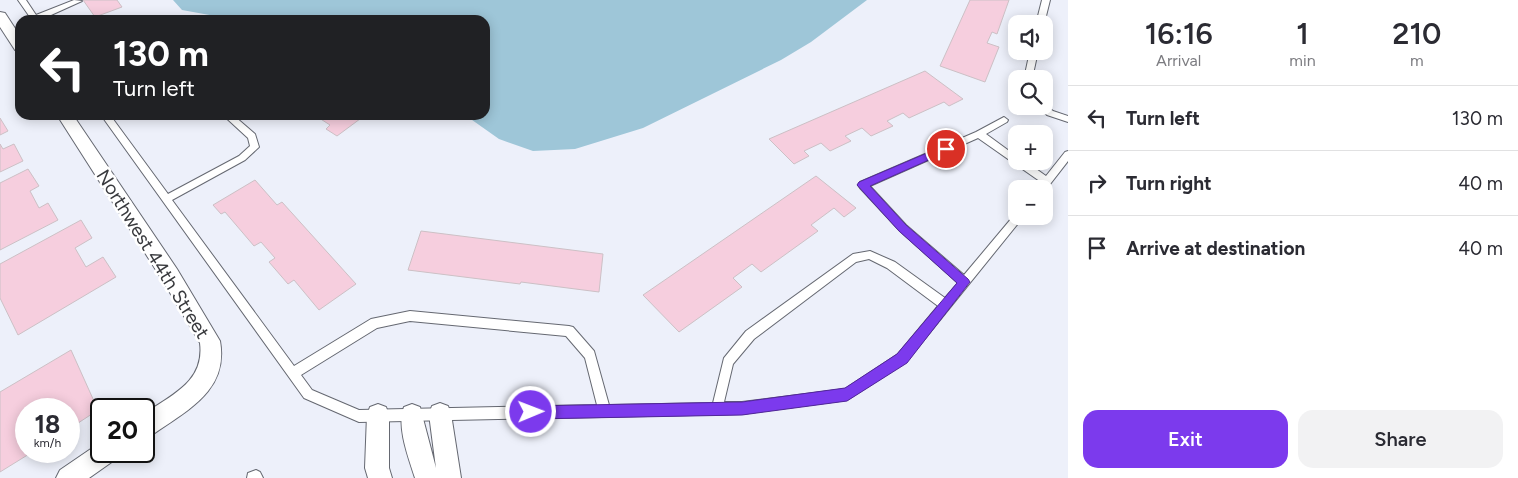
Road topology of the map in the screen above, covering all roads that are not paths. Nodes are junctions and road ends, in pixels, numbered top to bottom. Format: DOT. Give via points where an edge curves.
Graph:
graph roads {
  1 [pos="22,0"];
  2 [pos="1046,0"];
  3 [pos="78,1"];
  4 [pos="33,15"];
  5 [pos="45,15"];
  6 [pos="1042,15"];
  7 [pos="0,16"];
  8 [pos="15,39"];
  9 [pos="1053,114"];
  10 [pos="1068,119"];
  11 [pos="68,120"];
  12 [pos="109,120"];
  13 [pos="233,120"];
  14 [pos="1004,120"];
  15 [pos="979,134"];
  16 [pos="1068,154"];
  17 [pos="1008,155"];
  18 [pos="1027,170"];
  19 [pos="1038,180"];
  20 [pos="1048,180"];
  21 [pos="166,199"];
  22 [pos="1011,225"];
  23 [pos="964,282"];
  24 [pos="946,305"];
  25 [pos="293,373"];
  26 [pos="717,409"];
  27 [pos="605,411"];
  28 [pos="440,414"];
  29 [pos="378,415"];
  30 [pos="412,415"];
  31 [pos="155,420"];
  32 [pos="90,463"];
  33 [pos="68,478"];
  34 [pos="253,478"];
  35 [pos="257,478"];
  36 [pos="380,478"];
  37 [pos="427,478"];
  38 [pos="449,478"];
  1 -- 4 [label="lane"];
  2 -- 6 [label="lane"];
  3 -- 5 [label="lane"];
  7 -- 8 [label="street"];
  9 -- 10 [label="lane"];
  11 -- 31 [label="street, Northwest 44th Street" via="210,341 212,354 202,383 191,395"];
  12 -- 21 [label="lane"];
  13 -- 21 [label="lane" via="252,136 255,147 242,158"];
  14 -- 15 [label="lane"];
  15 -- 17 [label="lane"];
  15 -- 23 [label="lane" via="863,185 902,228"];
  16 -- 20 [label="lane"];
  18 -- 19 [label="lane"];
  21 -- 25 [label="lane"];
  22 -- 23 [label="lane"];
  23 -- 24 [label="lane"];
  24 -- 26 [label="lane" via="902,358 847,394"];
  24 -- 26 [label="lane" via="891,265 870,255 853,258 750,335 728,362"];
  25 -- 27 [label="lane" via="375,323 410,316 569,331 590,355"];
  25 -- 29 [label="lane" via="308,394 359,416"];
  26 -- 27 [label="lane"];
  27 -- 28 [label="lane"];
  28 -- 30 [label="lane"];
  28 -- 38 [label="street"];
  29 -- 30 [label="lane"];
  29 -- 36 [label="street" via="377,468"];
  30 -- 37 [label="street" via="416,446"];
  32 -- 33 [label="street"];
  34 -- 35 [label="lane"];
}
